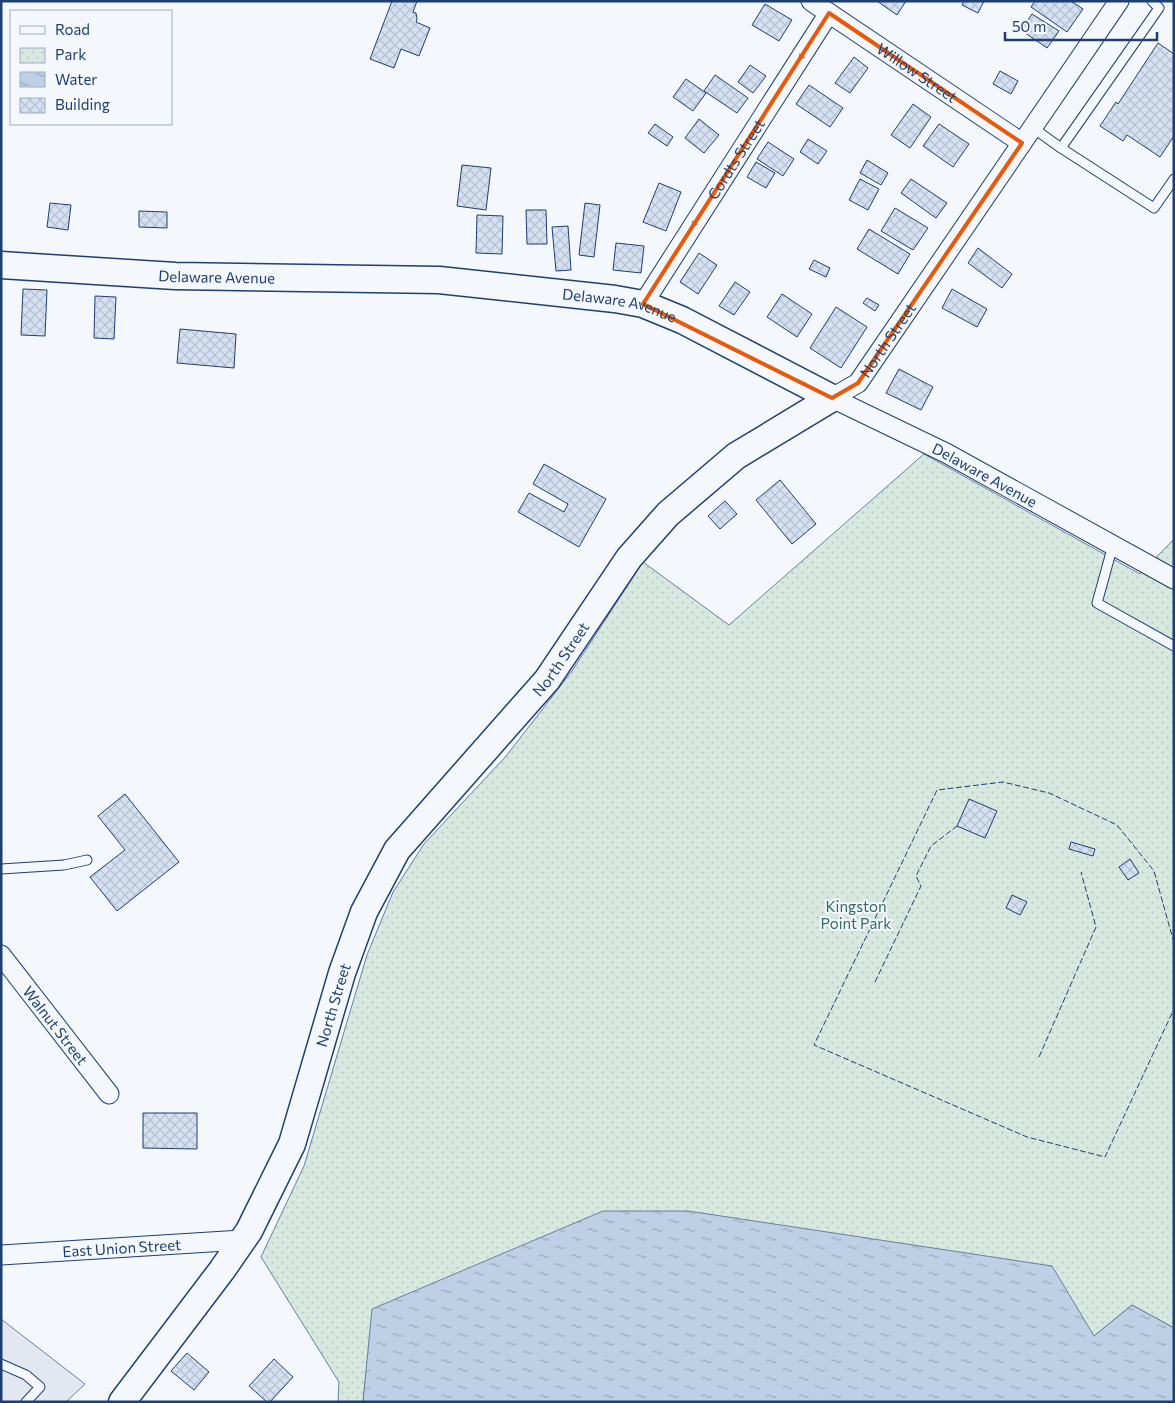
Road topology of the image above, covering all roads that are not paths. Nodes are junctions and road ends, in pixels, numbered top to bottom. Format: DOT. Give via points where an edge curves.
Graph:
graph roads {
  1 [pos="811,1"];
  2 [pos="1118,1"];
  3 [pos="1152,1"];
  4 [pos="1162,5"];
  5 [pos="829,13"];
  6 [pos="1027,136"];
  7 [pos="1061,148"];
  8 [pos="1174,179"];
  9 [pos="1,265"];
  10 [pos="643,304"];
  11 [pos="832,398"];
  12 [pos="1113,545"];
  13 [pos="1174,579"];
  14 [pos="1174,646"];
  15 [pos="87,860"];
  16 [pos="1,869"];
  17 [pos="1,955"];
  18 [pos="109,1094"];
  19 [pos="242,1240"];
  20 [pos="1,1254"];
  21 [pos="1,1364"];
  22 [pos="26,1402"];
  23 [pos="122,1402"];
  1 -- 5 [label="street, Willow Street"];
  2 -- 6 [label="street, North Street"];
  3 -- 4 [label="lane"];
  4 -- 7 [label="lane"];
  5 -- 6 [label="street, Willow Street"];
  5 -- 10 [label="street, Cordts Street, one-way"];
  6 -- 7 [label="lane"];
  6 -- 11 [label="street, North Street" via="858,383"];
  7 -- 8 [label="lane" via="1154,208"];
  9 -- 10 [label="street, Delaware Avenue" via="175,276 439,280"];
  10 -- 11 [label="street, Delaware Avenue" via="682,320"];
  11 -- 12 [label="street, Delaware Avenue" via="946,453"];
  11 -- 19 [label="street, North Street" via="736,456 668,514 629,558 547,680 397,850 364,912 342,973 292,1144 249,1232"];
  12 -- 13 [label="street, Delaware Avenue"];
  12 -- 14 [label="lane" via="1097,603"];
  15 -- 16 [label="lane"];
  17 -- 18 [label="street, Walnut Street"];
  19 -- 20 [label="street, East Union Street"];
  19 -- 23 [label="street, North Street"];
  21 -- 22 [label="lane" via="26,1375 40,1387"];
}
